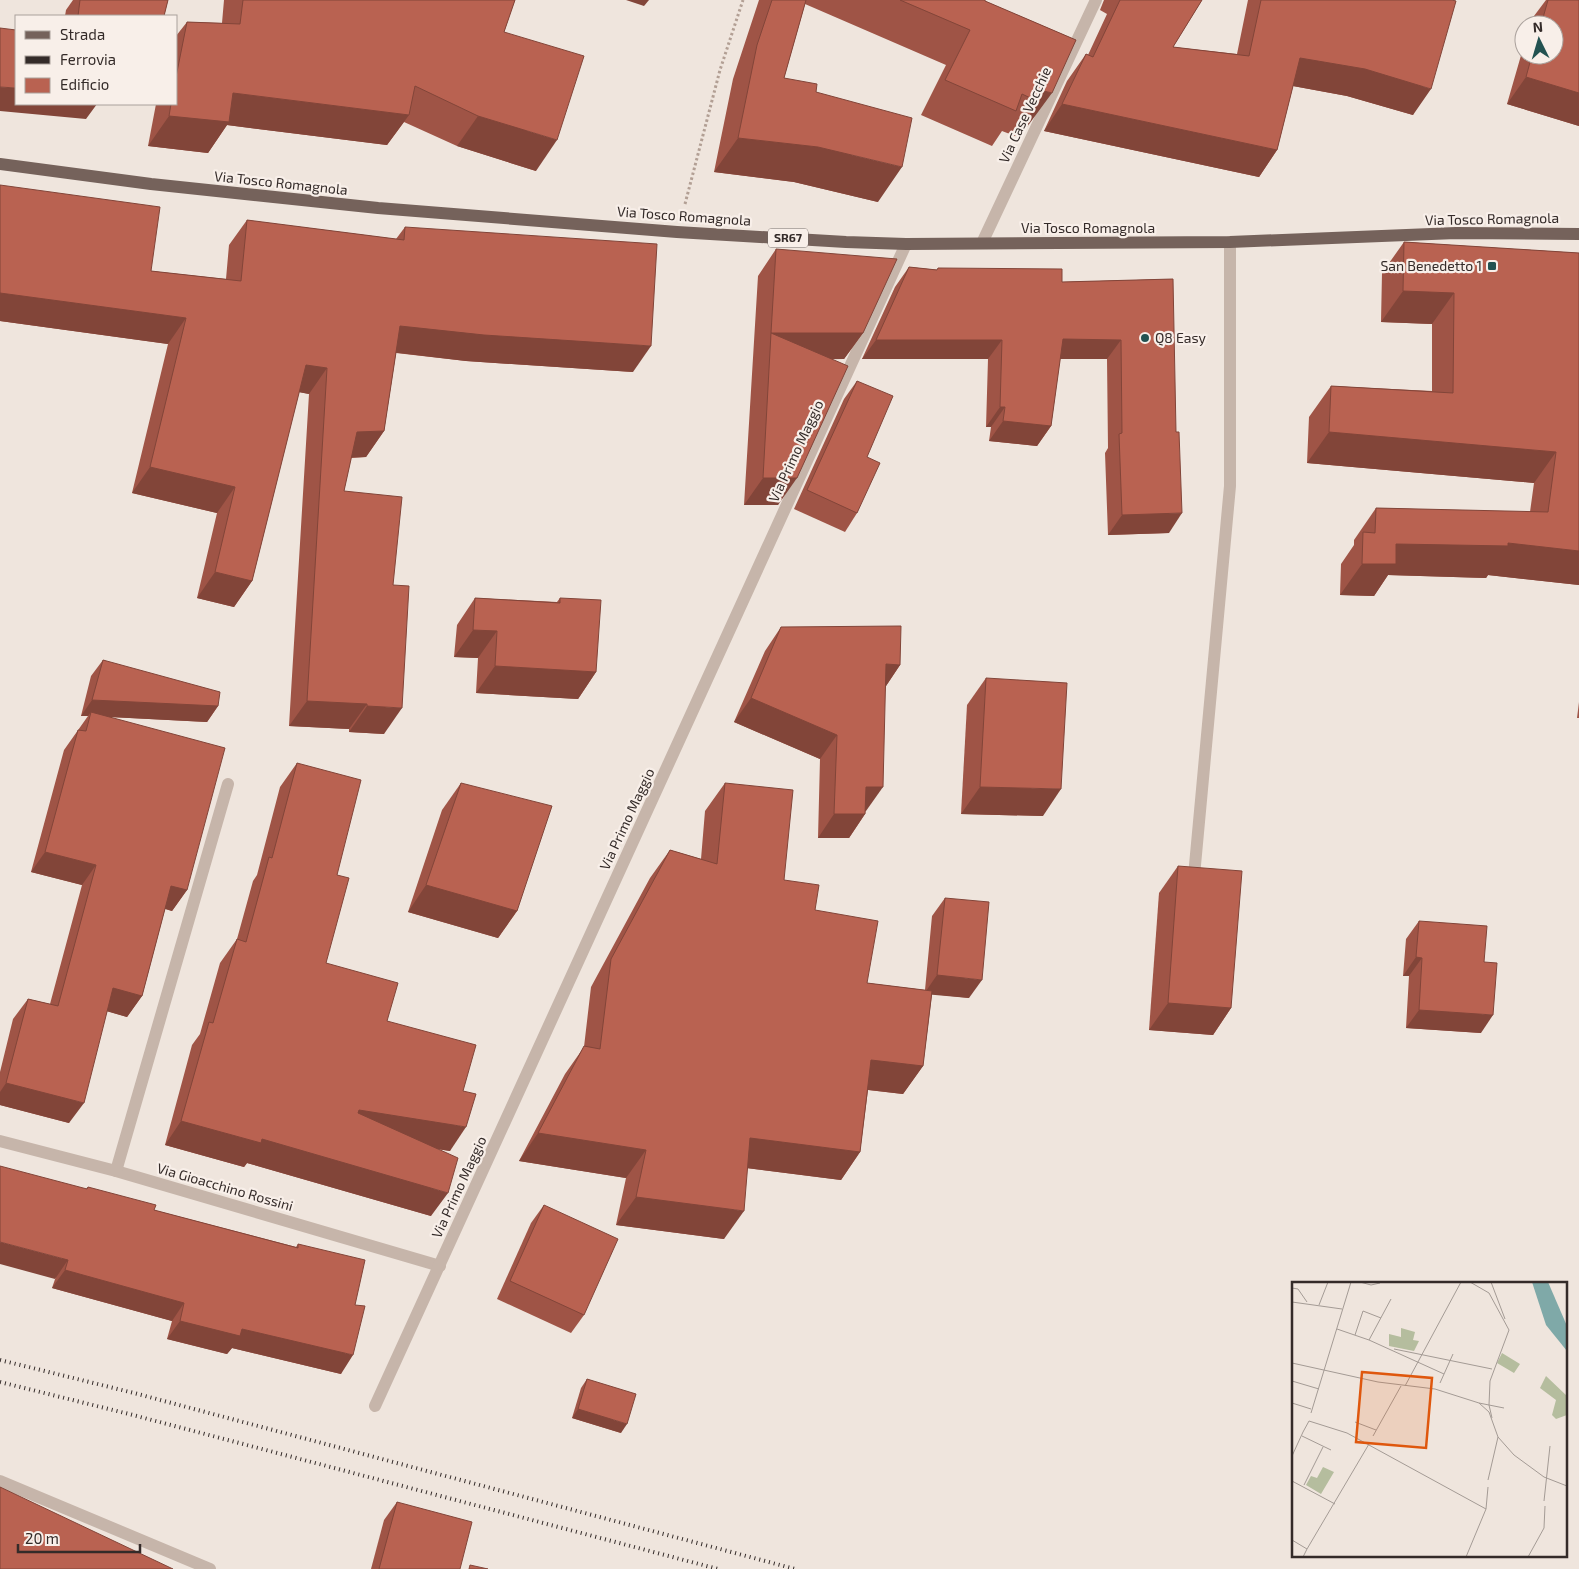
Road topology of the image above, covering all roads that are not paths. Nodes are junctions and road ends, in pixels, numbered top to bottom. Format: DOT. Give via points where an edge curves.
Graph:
graph roads {
  1 [pos="1096,0"];
  2 [pos="0,164"];
  3 [pos="1579,234"];
  4 [pos="1230,242"];
  5 [pos="982,243"];
  6 [pos="906,244"];
  7 [pos="228,784"];
  8 [pos="1194,876"];
  9 [pos="0,1141"];
  10 [pos="116,1171"];
  11 [pos="440,1266"];
  12 [pos="375,1406"];
  13 [pos="0,1481"];
  14 [pos="210,1569"];
  1 -- 5 [label="street, Via Case Vecchie"];
  2 -- 6 [label="main road, Via Tosco Romagnola / SR67" via="378,208 678,232"];
  3 -- 4 [label="main road, Via Tosco Romagnola / SR67" via="1456,233"];
  4 -- 5 [label="main road, Via Tosco Romagnola / SR67"];
  4 -- 8 [label="street" via="1230,486"];
  5 -- 6 [label="main road, Via Tosco Romagnola / SR67"];
  6 -- 11 [label="street, Via Primo Maggio"];
  7 -- 10 [label="street"];
  9 -- 10 [label="street, Via Gioacchino Rossini"];
  10 -- 11 [label="street, Via Gioacchino Rossini"];
  11 -- 12 [label="street, Via Primo Maggio"];
  13 -- 14 [label="street"];
}
